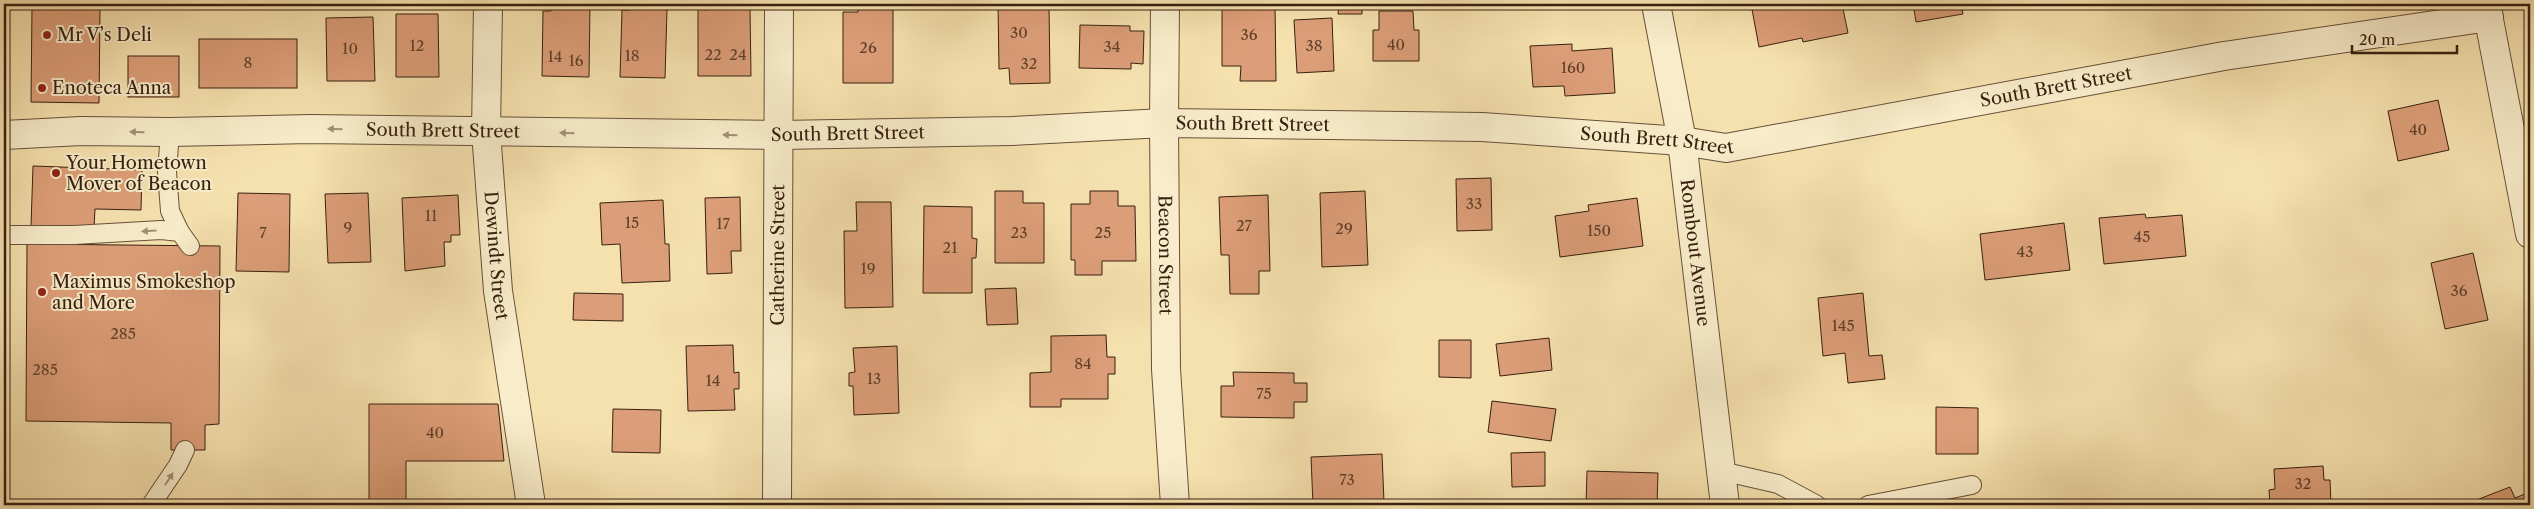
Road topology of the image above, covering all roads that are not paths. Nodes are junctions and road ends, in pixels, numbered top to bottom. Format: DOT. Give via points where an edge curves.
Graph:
graph roads {
  1 [pos="488,4"];
  2 [pos="779,4"];
  3 [pos="1165,4"];
  4 [pos="1656,4"];
  5 [pos="2488,10"];
  6 [pos="1164,123"];
  7 [pos="170,132"];
  8 [pos="486,132"];
  9 [pos="4,135"];
  10 [pos="779,135"];
  11 [pos="1682,141"];
  12 [pos="2530,234"];
  13 [pos="4,235"];
  14 [pos="185,450"];
  15 [pos="1721,471"];
  16 [pos="1972,485"];
  17 [pos="151,505"];
  18 [pos="531,505"];
  19 [pos="777,505"];
  20 [pos="1176,505"];
  21 [pos="1724,505"];
  22 [pos="1817,505"];
  23 [pos="1868,505"];
  1 -- 8 [label="street, Dewindt Street"];
  2 -- 10 [label="street, Catherine Street"];
  3 -- 6 [label="street, Beacon Street"];
  4 -- 11 [label="street, Rombout Avenue"];
  5 -- 11 [label="street, South Brett Street" via="1726,148"];
  5 -- 12 [label="street"];
  6 -- 10 [label="street, South Brett Street" via="1012,131"];
  6 -- 11 [label="street, South Brett Street" via="1482,127"];
  6 -- 20 [label="street, Beacon Street" via="1166,370"];
  8 -- 7 [label="street, South Brett Street, one-way" via="310,129"];
  7 -- 9 [label="street, South Brett Street, one-way" via="81,131"];
  7 -- 13 [label="lane, one-way" via="167,172 170,211 185,239 161,230 74,236"];
  10 -- 8 [label="street, South Brett Street, one-way"];
  8 -- 18 [label="street, Dewindt Street" via="498,291"];
  10 -- 19 [label="street, Catherine Street"];
  11 -- 15 [label="street, Rombout Avenue"];
  17 -- 14 [label="lane, one-way"];
  15 -- 21 [label="street, Rombout Avenue"];
  15 -- 22 [label="lane" via="1778,484"];
  16 -- 23 [label="lane"];
}
